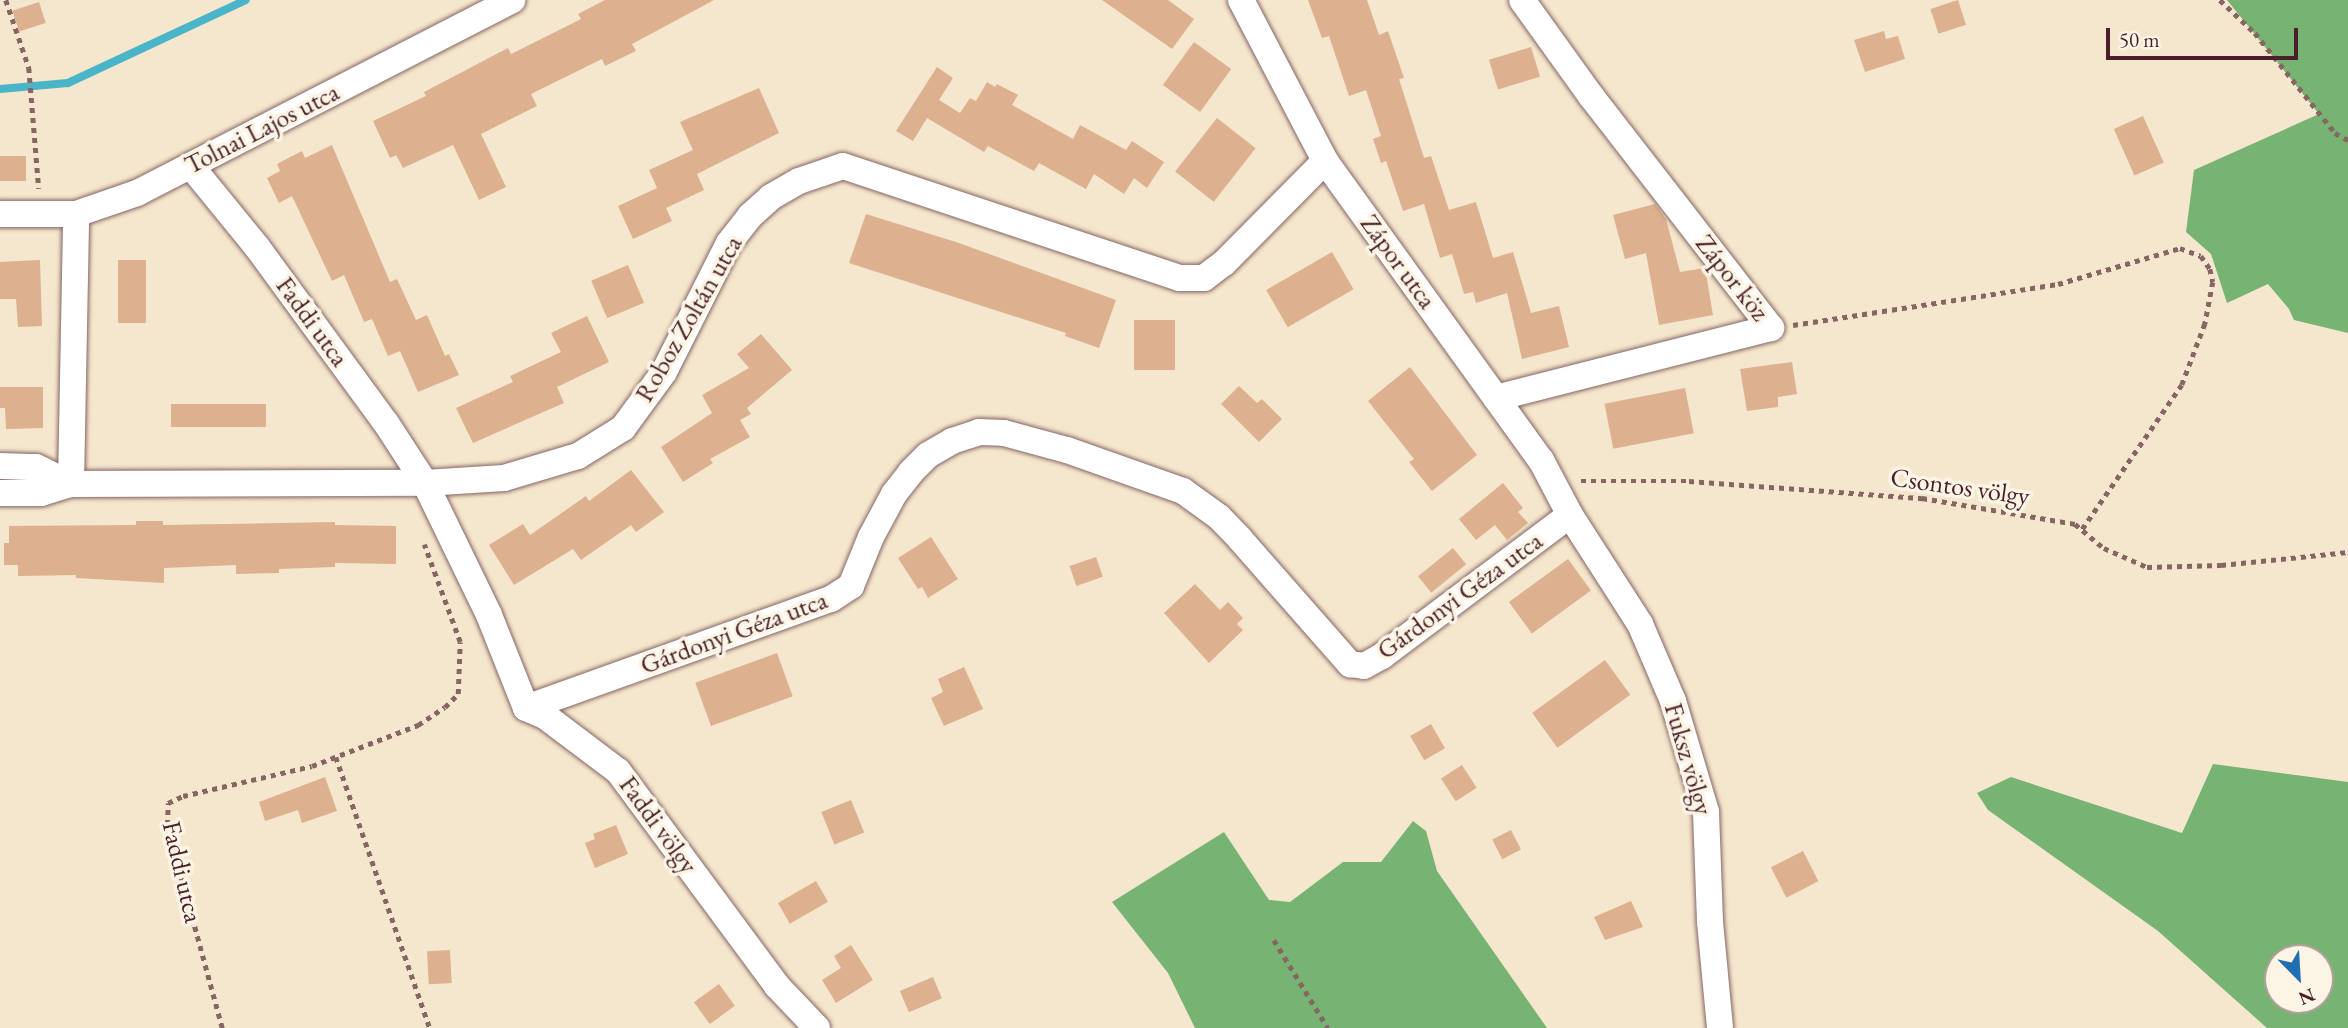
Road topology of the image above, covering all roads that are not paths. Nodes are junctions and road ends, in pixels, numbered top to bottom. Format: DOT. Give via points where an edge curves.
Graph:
graph roads {
  1 [pos="512,0"];
  2 [pos="1241,0"];
  3 [pos="1522,0"];
  4 [pos="1325,161"];
  5 [pos="191,166"];
  6 [pos="0,214"];
  7 [pos="76,214"];
  8 [pos="1496,398"];
  9 [pos="0,466"];
  10 [pos="425,483"];
  11 [pos="71,484"];
  12 [pos="0,493"];
  13 [pos="1570,515"];
  14 [pos="526,708"];
  15 [pos="817,1028"];
  16 [pos="1720,1028"];
  1 -- 5 [label="street, Tolnai Lajos utca"];
  2 -- 4 [label="street, Zápor utca"];
  3 -- 8 [label="street, Zápor köz" via="1771,328"];
  4 -- 8 [label="street, Zápor utca"];
  4 -- 10 [label="street, Roboz Zoltán utca" via="1204,278 1180,278 843,166 799,181 771,197 729,243 664,372 623,428 578,456 504,478"];
  5 -- 7 [label="street, Tolnai Lajos utca" via="137,193"];
  5 -- 10 [label="street, Faddi utca" via="265,258"];
  6 -- 7 [label="street, Tolnai Lajos utca"];
  7 -- 11 [label="street"];
  8 -- 13 [label="street, Zápor utca" via="1541,460"];
  9 -- 11 [label="street, Roboz Zoltán utca" via="36,467"];
  10 -- 11 [label="street, Roboz Zoltán utca"];
  10 -- 14 [label="street" via="489,615"];
  11 -- 12 [label="street, Roboz Zoltán utca" via="41,493"];
  13 -- 14 [label="street, Gárdonyi Géza utca" via="1364,666 1350,664 1219,517 1183,491 1066,450 1004,433 979,432 928,455 911,472 871,537 851,586 831,599"];
  13 -- 16 [label="street, Fuksz völgy" via="1640,624 1673,701 1706,812"];
  14 -- 15 [label="street, Faddi völgy" via="545,716 618,771 777,986"];
}
